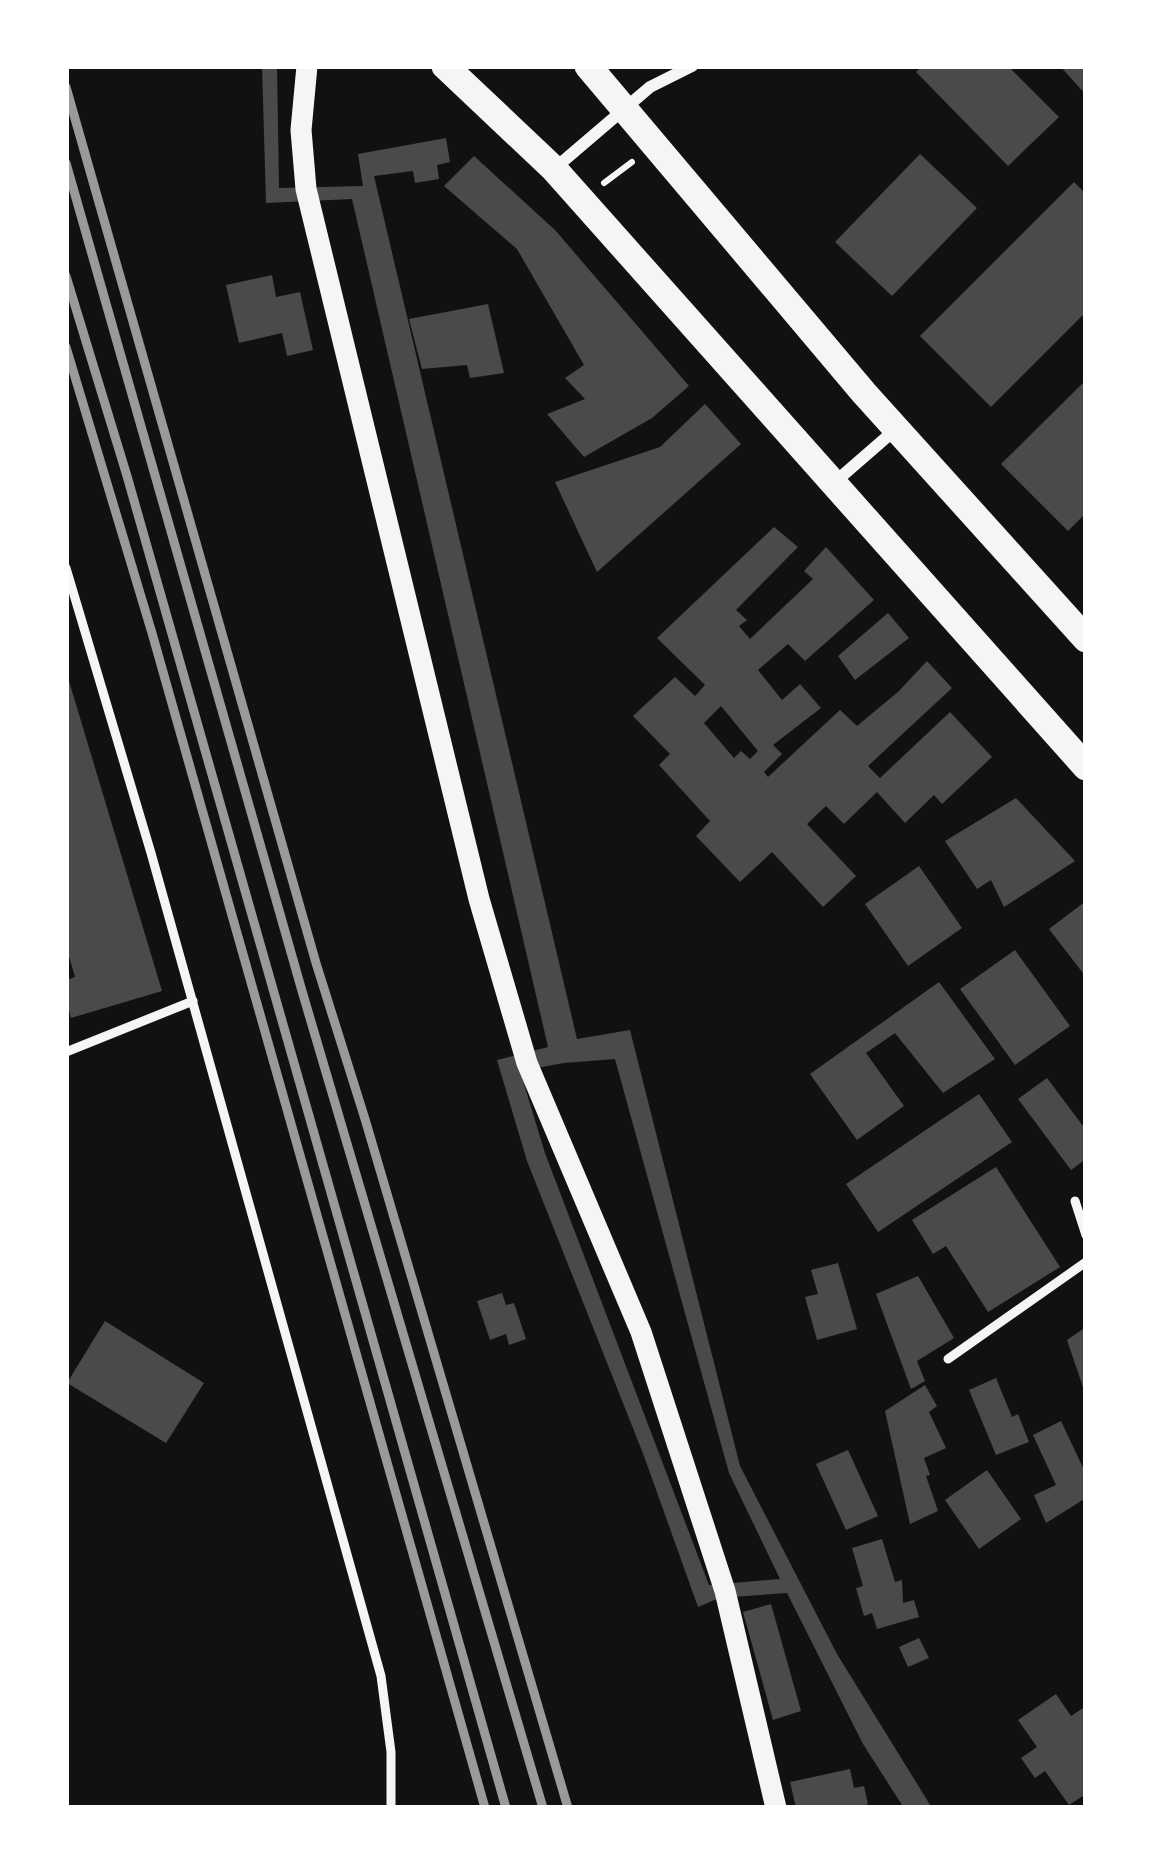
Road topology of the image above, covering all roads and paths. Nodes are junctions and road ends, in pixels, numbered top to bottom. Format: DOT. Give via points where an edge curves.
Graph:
graph roads {
  1 [pos="307,66"];
  2 [pos="445,66"];
  3 [pos="588,66"];
  4 [pos="687,67"];
  5 [pos="622,111"];
  6 [pos="637,158"];
  7 [pos="554,169"];
  8 [pos="601,186"];
  9 [pos="896,428"];
  10 [pos="835,482"];
  11 [pos="66,568"];
  12 [pos="1086,639"];
  13 [pos="1086,767"];
  14 [pos="193,1001"];
  15 [pos="66,1052"];
  16 [pos="1075,1201"];
  17 [pos="1086,1235"];
  18 [pos="1086,1262"];
  19 [pos="948,1359"];
  20 [pos="391,1808"];
  21 [pos="776,1808"];
  1 -- 21 [label="street" via="306,189 479,899 526,1063 641,1332 724,1591"];
  2 -- 7 [label="main road"];
  3 -- 5 [label="main road"];
  4 -- 5 [label="street"];
  5 -- 7 [label="street"];
  5 -- 9 [label="main road"];
  6 -- 8 [label="path"];
  7 -- 10 [label="main road"];
  9 -- 10 [label="street"];
  9 -- 12 [label="main road"];
  10 -- 13 [label="main road"];
  11 -- 14 [label="lane"];
  14 -- 15 [label="lane"];
  14 -- 20 [label="lane" via="381,1676"];
  16 -- 17 [label="lane"];
  18 -- 19 [label="lane"];
}
